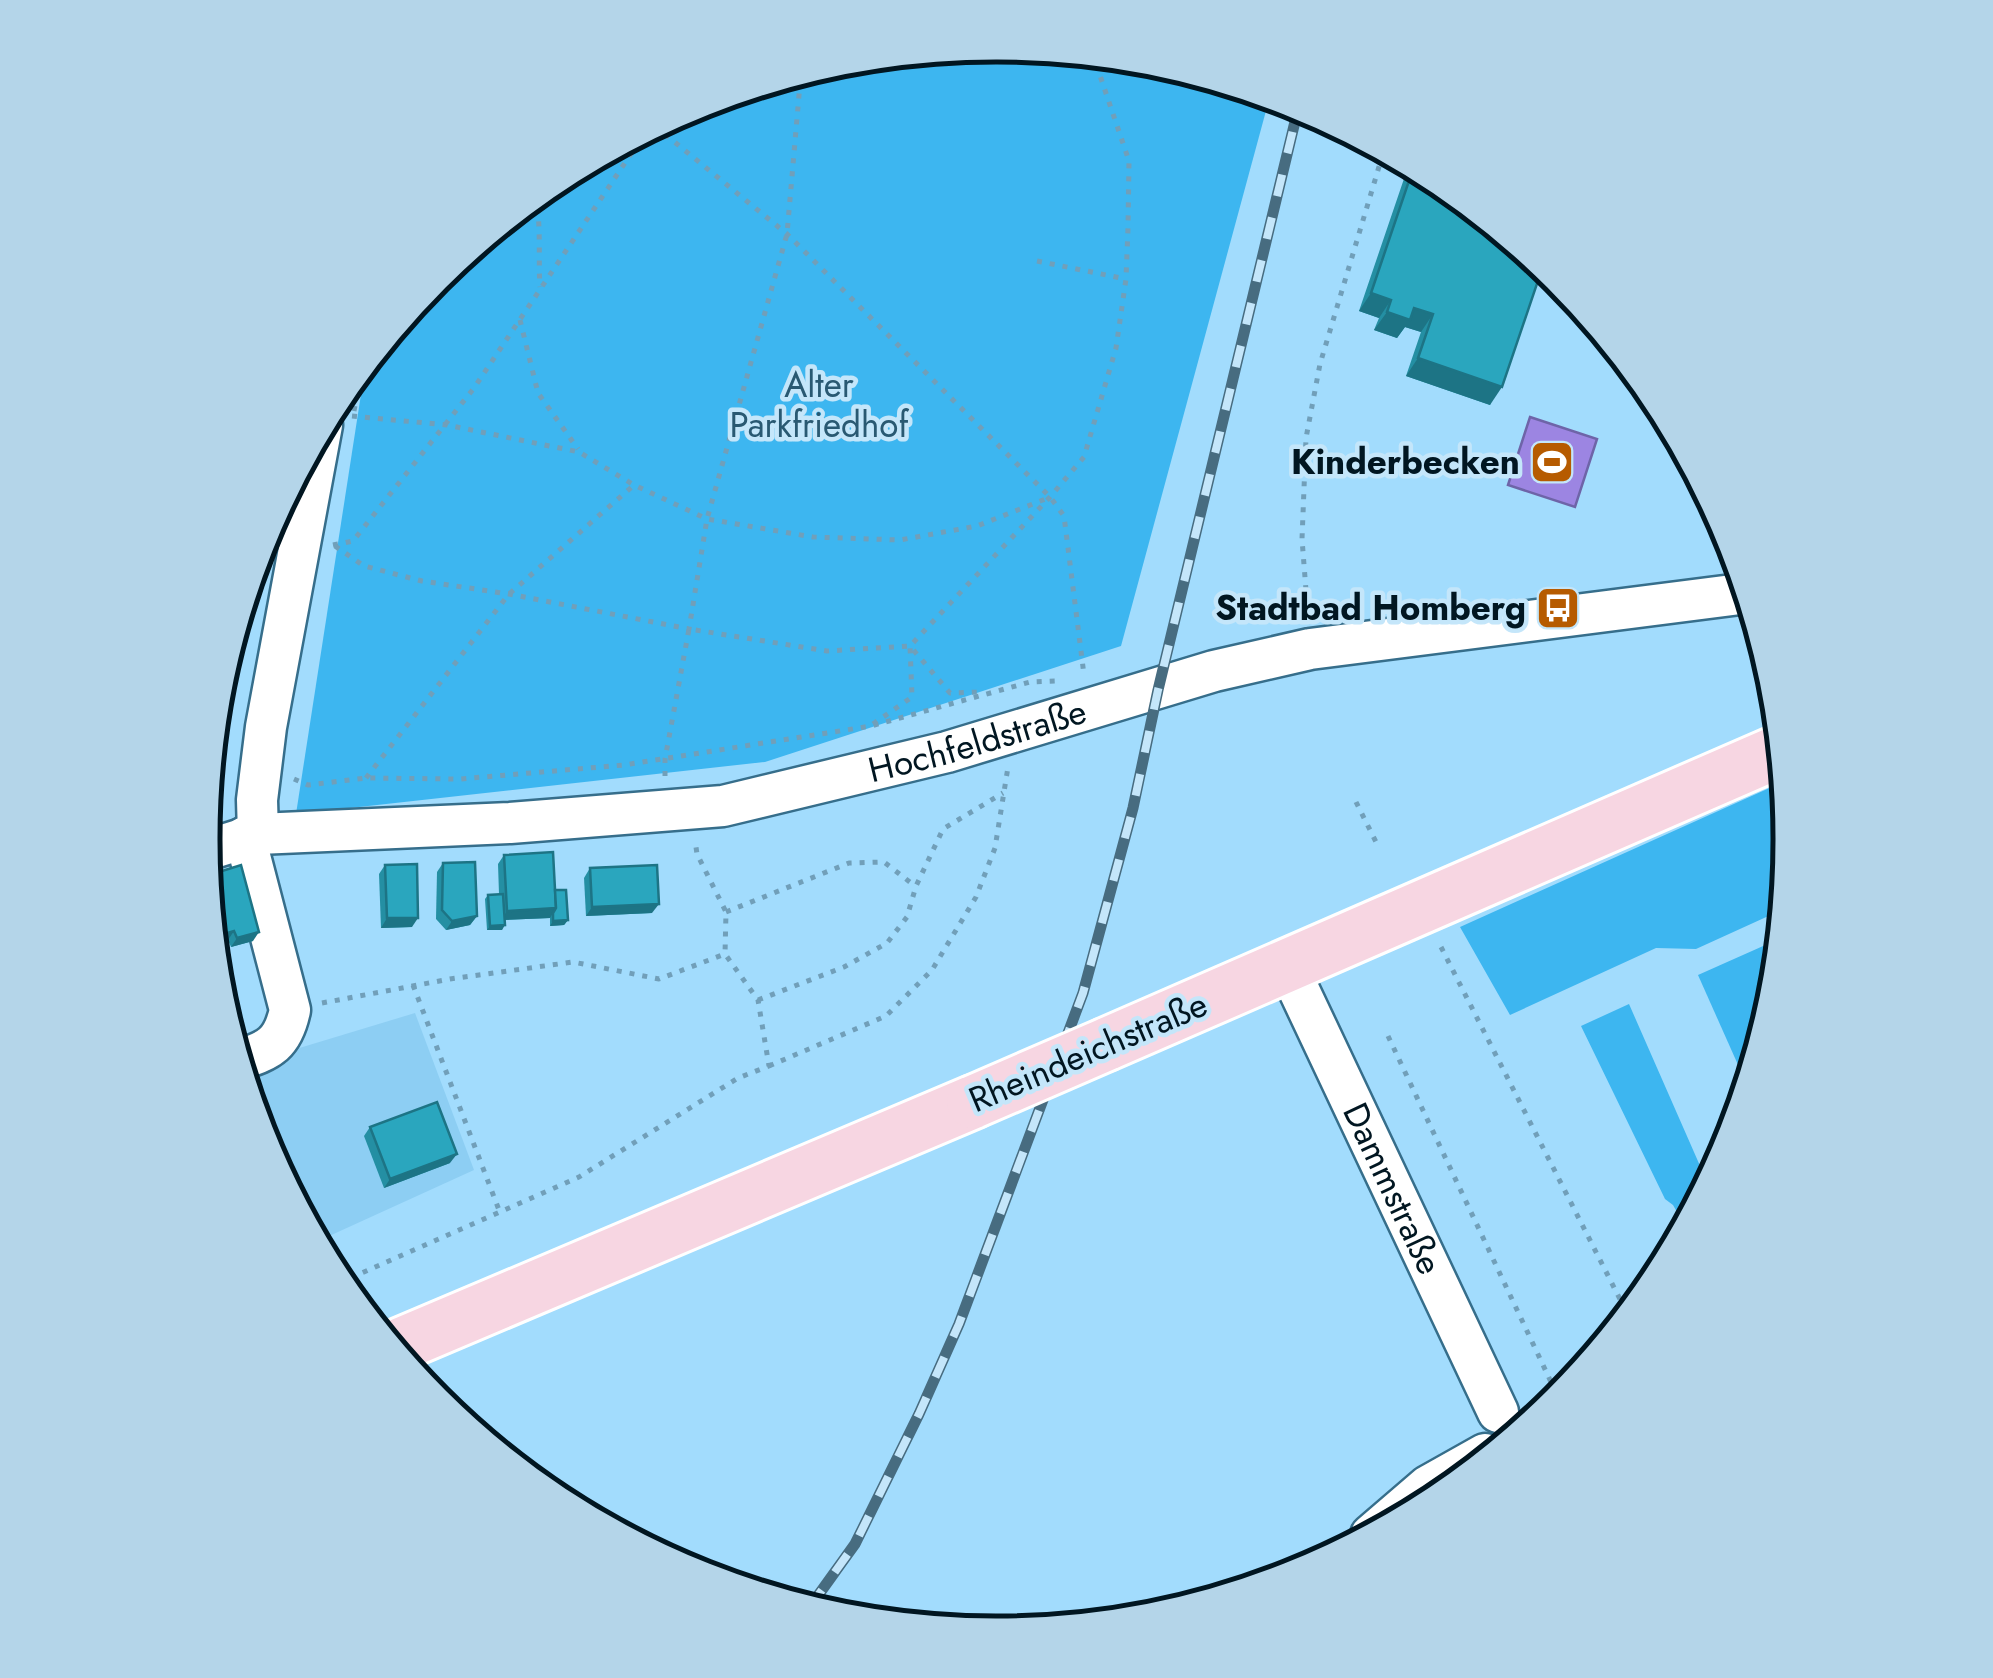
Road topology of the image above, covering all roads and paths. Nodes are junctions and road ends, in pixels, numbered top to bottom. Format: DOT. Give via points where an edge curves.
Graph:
graph roads {
  1 [pos="1099,69"];
  2 [pos="801,88"];
  3 [pos="668,136"];
  4 [pos="630,155"];
  5 [pos="1380,164"];
  6 [pos="538,213"];
  7 [pos="787,234"];
  8 [pos="1037,261"];
  9 [pos="1126,279"];
  10 [pos="540,287"];
  11 [pos="520,319"];
  12 [pos="345,418"];
  13 [pos="447,425"];
  14 [pos="324,451"];
  15 [pos="579,452"];
  16 [pos="634,485"];
  17 [pos="1050,497"];
  18 [pos="706,519"];
  19 [pos="509,594"];
  20 [pos="1734,595"];
  21 [pos="689,630"];
  22 [pos="910,646"];
  23 [pos="1310,650"];
  24 [pos="1051,680"];
  25 [pos="996,691"];
  26 [pos="1086,692"];
  27 [pos="870,726"];
  28 [pos="1768,756"];
  29 [pos="665,759"];
  30 [pos="1356,802"];
  31 [pos="677,810"];
  32 [pos="252,836"];
  33 [pos="220,846"];
  34 [pos="1378,846"];
  35 [pos="916,886"];
  36 [pos="726,912"];
  37 [pos="1441,947"];
  38 [pos="725,954"];
  39 [pos="1288,967"];
  40 [pos="413,985"];
  41 [pos="758,1000"];
  42 [pos="290,1010"];
  43 [pos="1388,1036"];
  44 [pos="251,1057"];
  45 [pos="769,1066"];
  46 [pos="499,1210"];
  47 [pos="355,1276"];
  48 [pos="1621,1301"];
  49 [pos="406,1342"];
  50 [pos="1551,1382"];
  51 [pos="1513,1418"];
  52 [pos="1483,1444"];
  1 -- 9 [label="path" via="1129,161"];
  2 -- 7 [label="path"];
  3 -- 7 [label="path"];
  4 -- 10 [label="path"];
  5 -- 23 [label="path" via="1320,364 1306,438 1302,539"];
  6 -- 10 [label="path"];
  7 -- 17 [label="path"];
  7 -- 18 [label="path"];
  8 -- 9 [label="path"];
  9 -- 17 [label="path" via="1116,348 1084,457"];
  10 -- 11 [label="path"];
  11 -- 13 [label="path"];
  11 -- 15 [label="path" via="538,393"];
  12 -- 13 [label="path"];
  13 -- 15 [label="path"];
  13 -- 19 [label="path" via="353,541 333,544 364,566"];
  14 -- 32 [label="street" via="266,727"];
  15 -- 16 [label="path"];
  16 -- 18 [label="path"];
  16 -- 19 [label="path"];
  17 -- 18 [label="path" via="976,526 900,540 813,537"];
  17 -- 22 [label="path"];
  17 -- 26 [label="path" via="1064,516"];
  18 -- 21 [label="path"];
  19 -- 21 [label="path"];
  19 -- 29 [label="path" via="366,778 460,779"];
  20 -- 23 [label="street, Hochfeldstraße"];
  21 -- 22 [label="path" via="827,651"];
  21 -- 29 [label="path"];
  22 -- 25 [label="path" via="950,693"];
  22 -- 27 [label="path" via="912,697"];
  23 -- 31 [label="street, Hochfeldstraße" via="947,752 723,806"];
  24 -- 25 [label="path"];
  25 -- 27 [label="path"];
  27 -- 29 [label="path"];
  28 -- 39 [label="main road, Rheindeichstraße"];
  29 -- 31 [label="path"];
  30 -- 34 [label="path"];
  31 -- 32 [label="street, Hochfeldstraße"];
  31 -- 36 [label="path"];
  32 -- 33 [label="street, Hochfeldstraße"];
  32 -- 42 [label="street"];
  35 -- 36 [label="path" via="884,862 849,863"];
  35 -- 41 [label="path" via="907,917 887,942 844,967"];
  35 -- 45 [label="path" via="943,829 1003,792 995,848 982,881 932,970 886,1016"];
  36 -- 38 [label="path"];
  37 -- 48 [label="path"];
  38 -- 40 [label="path" via="659,978 573,962"];
  38 -- 41 [label="path"];
  39 -- 49 [label="main road, Rheindeichstraße, bridge"];
  39 -- 51 [label="street, Dammstraße"];
  40 -- 42 [label="path"];
  40 -- 46 [label="path"];
  41 -- 45 [label="path"];
  42 -- 44 [label="street" via="286,1032"];
  43 -- 50 [label="path"];
  45 -- 46 [label="path" via="738,1078 580,1177"];
  46 -- 47 [label="path"];
  51 -- 52 [label="street, Dammstraße" via="1482,1425"];
}
